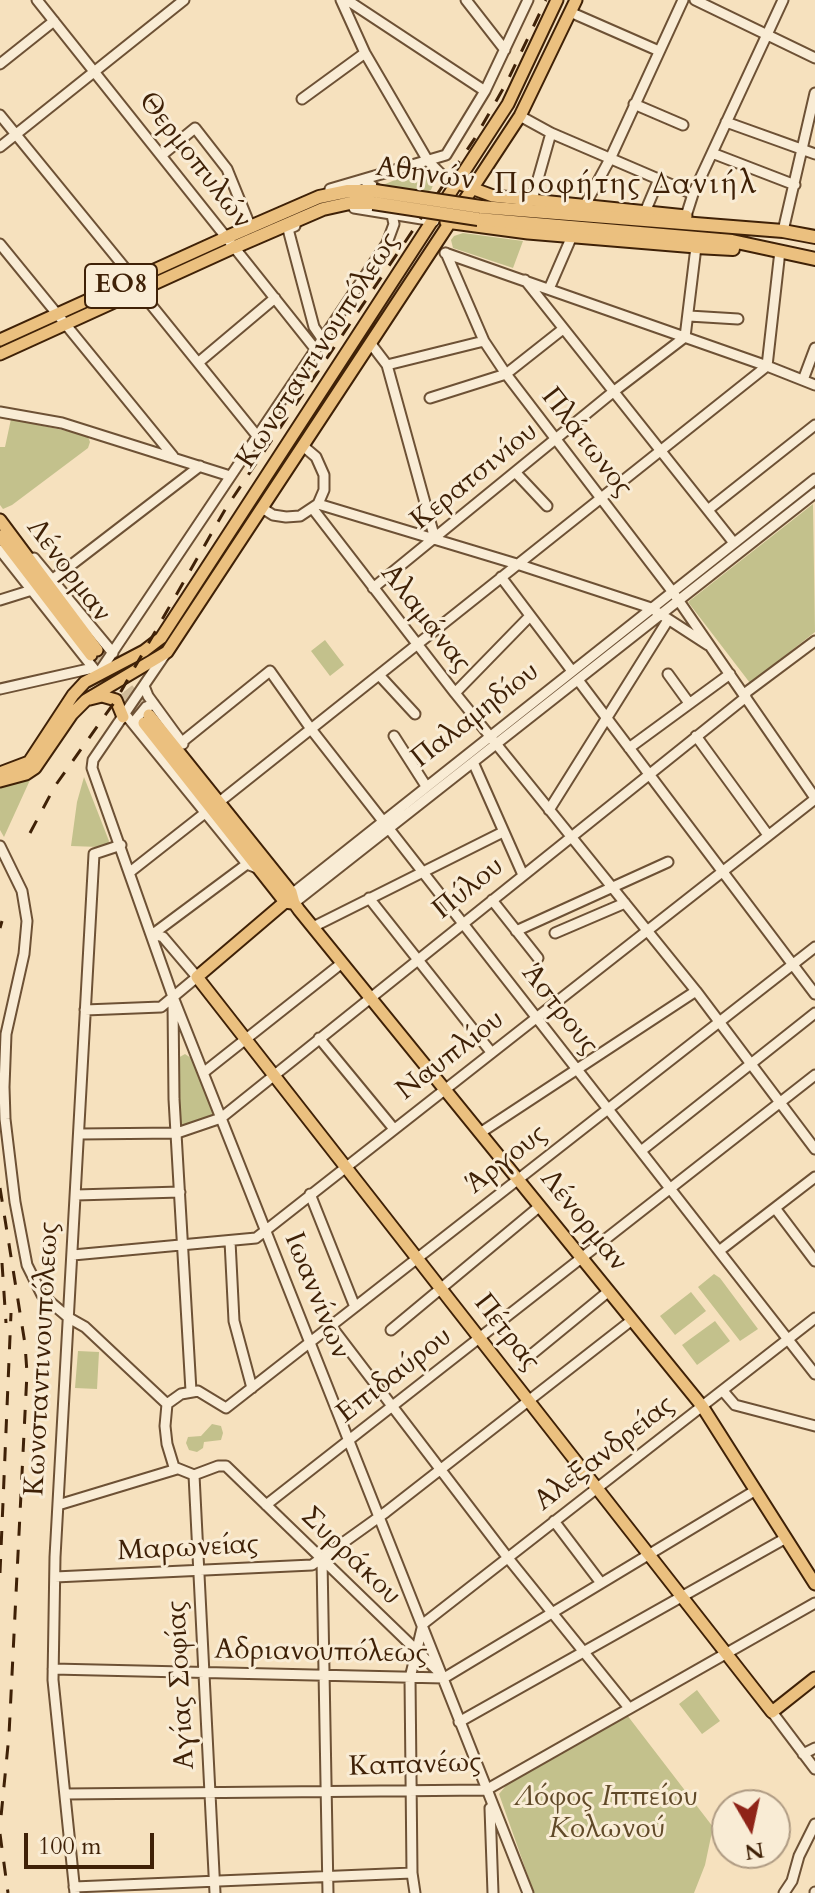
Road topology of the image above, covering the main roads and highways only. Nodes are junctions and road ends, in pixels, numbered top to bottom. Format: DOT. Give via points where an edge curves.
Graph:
graph roads {
  1 [pos="557,0"];
  2 [pos="573,6"];
  3 [pos="458,183"];
  4 [pos="473,189"];
  5 [pos="686,216"];
  6 [pos="434,221"];
  7 [pos="451,223"];
  8 [pos="662,229"];
  9 [pos="750,229"];
  10 [pos="815,237"];
  11 [pos="233,240"];
  12 [pos="696,247"];
  13 [pos="780,251"];
  14 [pos="815,259"];
  15 [pos="61,319"];
  16 [pos="0,340"];
  17 [pos="0,354"];
  18 [pos="0,519"];
  19 [pos="0,536"];
  20 [pos="86,700"];
  21 [pos="124,715"];
  22 [pos="0,773"];
  23 [pos="0,781"];
  24 [pos="290,899"];
  25 [pos="197,977"];
  26 [pos="815,1584"];
  27 [pos="815,1678"];
  1 -- 3 [label="main road, Κωνσταντινουπόλεως" via="508,104"];
  2 -- 4 [label="main road, Κωνσταντινουπόλεως" via="520,116"];
  3 -- 4 [label="main road, Αθηνών"];
  3 -- 6 [label="main road, Κωνσταντινουπόλεως"];
  4 -- 5 [label="main road, Αθηνών" via="493,196"];
  4 -- 7 [label="main road, Κωνσταντινουπόλεως"];
  5 -- 9 [label="highway"];
  6 -- 7 [label="main road, Αθηνών"];
  6 -- 22 [label="main road, Κωνσταντινουπόλεως" via="161,638 96,671 73,695 29,762"];
  7 -- 12 [label="main road, Αθηνών"];
  7 -- 20 [label="main road, Κωνσταντινουπόλεως" via="440,251 371,344 167,652"];
  8 -- 9 [label="highway, Αθηνών / ΕΟ8"];
  8 -- 11 [label="highway, Αθηνών / ΕΟ8, bridge" via="357,190 319,197"];
  8 -- 13 [label="highway, Αθηνών / ΕΟ8"];
  9 -- 10 [label="highway, Αθηνών / ΕΟ8"];
  11 -- 15 [label="main road, ΕΟ8"];
  12 -- 13 [label="highway"];
  13 -- 14 [label="highway, Αθηνών / ΕΟ8"];
  15 -- 16 [label="main road, ΕΟ8"];
  15 -- 17 [label="main road, ΕΟ8"];
  18 -- 19 [label="main road, Λένορμαν" via="94,653"];
  20 -- 21 [label="main road" via="112,698"];
  20 -- 23 [label="main road, Κωνσταντινουπόλεως" via="35,768"];
  24 -- 24 [label="main road, Λένορμαν" via="260,854 145,717 259,869"];
  24 -- 25 [label="main road, Παλαμηδίου"];
  24 -- 26 [label="main road, Λένορμαν" via="702,1406"];
  25 -- 27 [label="main road, Πέτρας" via="772,1712"];
}
